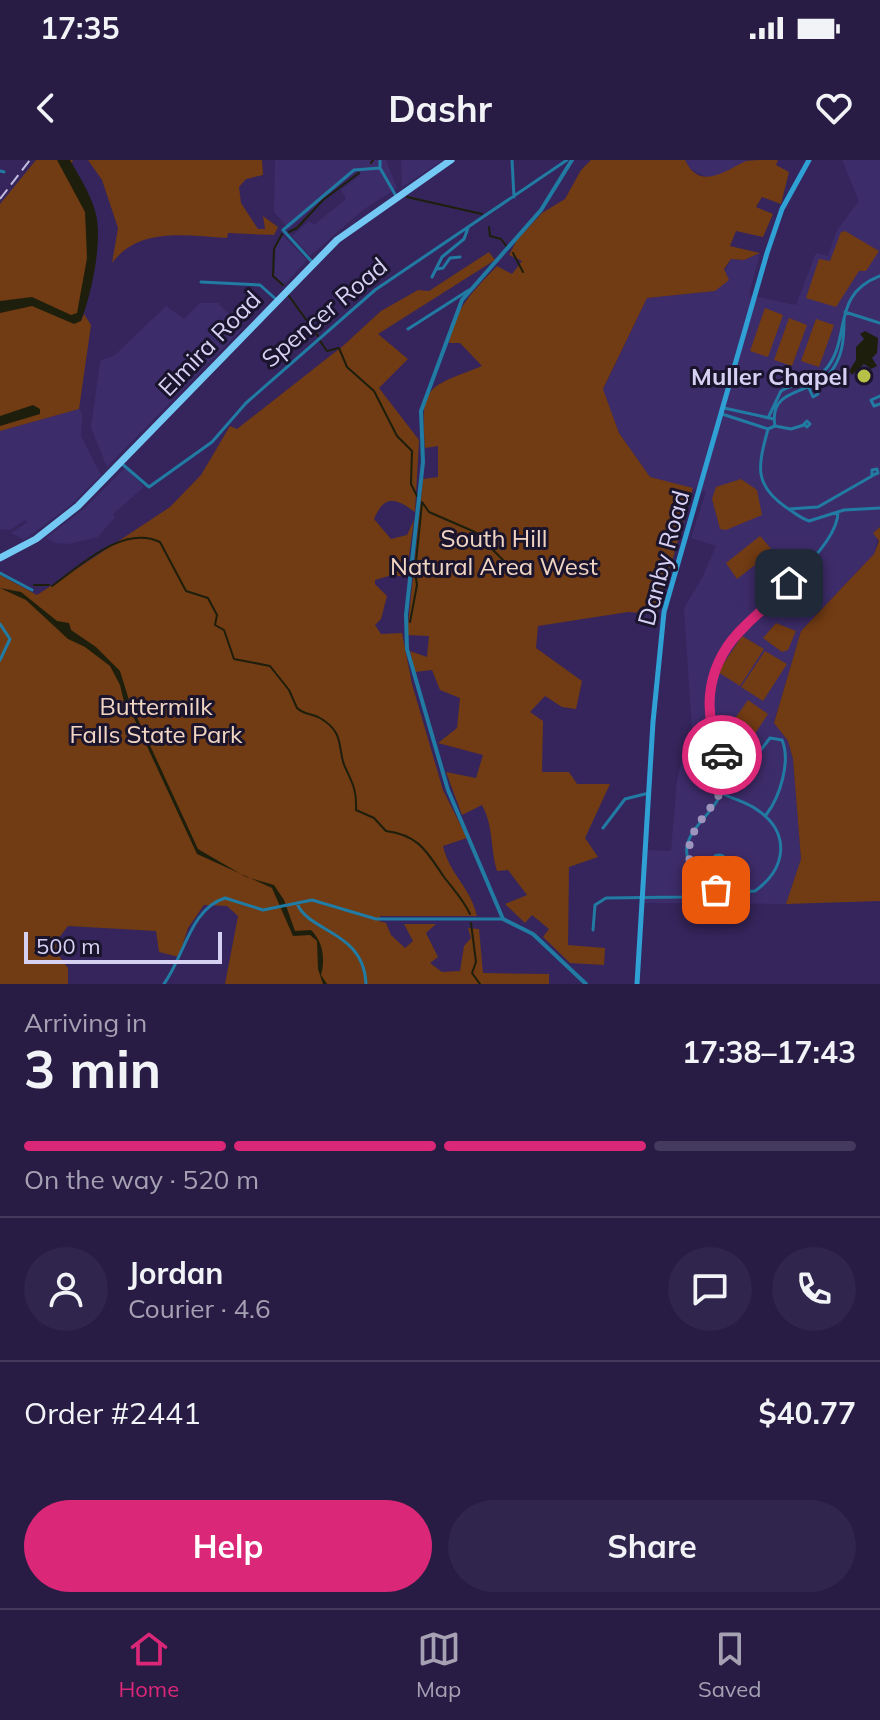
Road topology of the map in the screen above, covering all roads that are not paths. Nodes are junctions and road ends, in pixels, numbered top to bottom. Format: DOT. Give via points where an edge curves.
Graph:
graph roads {
  1 [pos="380,160"];
  2 [pos="451,160"];
  3 [pos="512,160"];
  4 [pos="570,160"];
  5 [pos="809,160"];
  6 [pos="380,168"];
  7 [pos="396,197"];
  8 [pos="514,197"];
  9 [pos="468,228"];
  10 [pos="460,257"];
  11 [pos="313,263"];
  12 [pos="437,269"];
  13 [pos="880,276"];
  14 [pos="432,277"];
  15 [pos="201,282"];
  16 [pos="470,290"];
  17 [pos="278,301"];
  18 [pos="845,312"];
  19 [pos="879,322"];
  20 [pos="408,329"];
  21 [pos="807,382"];
  22 [pos="815,382"];
  23 [pos="808,388"];
  24 [pos="723,411"];
  25 [pos="767,418"];
  26 [pos="774,419"];
  27 [pos="804,425"];
  28 [pos="775,426"];
  29 [pos="766,428"];
  30 [pos="121,463"];
  31 [pos="877,473"];
  32 [pos="880,508"];
  33 [pos="789,509"];
  34 [pos="838,512"];
  35 [pos="0,558"];
  36 [pos="0,573"];
  37 [pos="32,590"];
  38 [pos="0,624"];
  39 [pos="0,660"];
  40 [pos="717,745"];
  41 [pos="649,793"];
  42 [pos="721,793"];
  43 [pos="765,816"];
  44 [pos="603,828"];
  45 [pos="715,868"];
  46 [pos="700,883"];
  47 [pos="643,897"];
  48 [pos="297,901"];
  49 [pos="503,919"];
  50 [pos="593,930"];
  51 [pos="164,984"];
  52 [pos="366,984"];
  53 [pos="586,984"];
  54 [pos="637,984"];
  1 -- 6 [label="street"];
  2 -- 7 [label="highway, Elmira Road"];
  3 -- 8 [label="street"];
  4 -- 8 [label="street, Spencer Road"];
  4 -- 16 [label="street" via="541,210"];
  5 -- 24 [label="main road, Danby Road" via="777,224"];
  6 -- 7 [label="street"];
  6 -- 11 [label="street" via="354,170 283,230"];
  7 -- 11 [label="highway, Elmira Road"];
  8 -- 9 [label="street, Spencer Road"];
  9 -- 12 [label="street"];
  9 -- 30 [label="street, Spencer Road" via="355,305 246,403 212,442 149,487"];
  10 -- 12 [label="street"];
  11 -- 17 [label="highway, Elmira Road"];
  12 -- 14 [label="street"];
  13 -- 18 [label="street" via="857,290"];
  15 -- 17 [label="street" via="260,285"];
  16 -- 20 [label="street"];
  16 -- 49 [label="street" via="452,321 422,405 423,462 405,636 448,790"];
  17 -- 30 [label="highway, Elmira Road"];
  18 -- 19 [label="street"];
  18 -- 22 [label="street" via="832,360"];
  21 -- 22 [label="street"];
  21 -- 23 [label="street"];
  21 -- 25 [label="street" via="781,391"];
  22 -- 23 [label="street"];
  22 -- 23 [label="street" via="816,396"];
  23 -- 26 [label="street" via="781,399"];
  24 -- 25 [label="street"];
  24 -- 29 [label="street"];
  24 -- 41 [label="main road, Danby Road" via="664,612"];
  25 -- 26 [label="street"];
  25 -- 29 [label="street"];
  26 -- 28 [label="street"];
  27 -- 28 [label="street"];
  28 -- 29 [label="street"];
  29 -- 33 [label="street" via="762,481 773,499"];
  30 -- 35 [label="highway, Elmira Road" via="50,529"];
  31 -- 33 [label="street" via="818,507"];
  32 -- 34 [label="street"];
  33 -- 34 [label="street" via="809,521"];
  34 -- 40 [label="street" via="817,556 777,600 741,628 715,667 709,706"];
  36 -- 37 [label="street"];
  38 -- 39 [label="street" via="10,639"];
  40 -- 42 [label="street" via="725,762"];
  40 -- 43 [label="street" via="754,759 770,738 782,740 786,754 777,797"];
  41 -- 44 [label="street" via="625,799"];
  41 -- 47 [label="main road, Danby Road"];
  42 -- 43 [label="street"];
  42 -- 46 [label="street" via="691,831 690,860"];
  43 -- 46 [label="street" via="782,846 773,876 742,894"];
  45 -- 45 [label="street" via="723,871 728,865 717,853 710,860"];
  45 -- 46 [label="street"];
  46 -- 47 [label="street" via="681,898"];
  47 -- 50 [label="street" via="600,901"];
  47 -- 54 [label="main road, Danby Road"];
  48 -- 49 [label="street" via="319,901 376,919"];
  48 -- 51 [label="street" via="263,910 225,898 203,911"];
  48 -- 52 [label="street" via="301,912 353,950"];
  49 -- 53 [label="street" via="533,934"];
}
